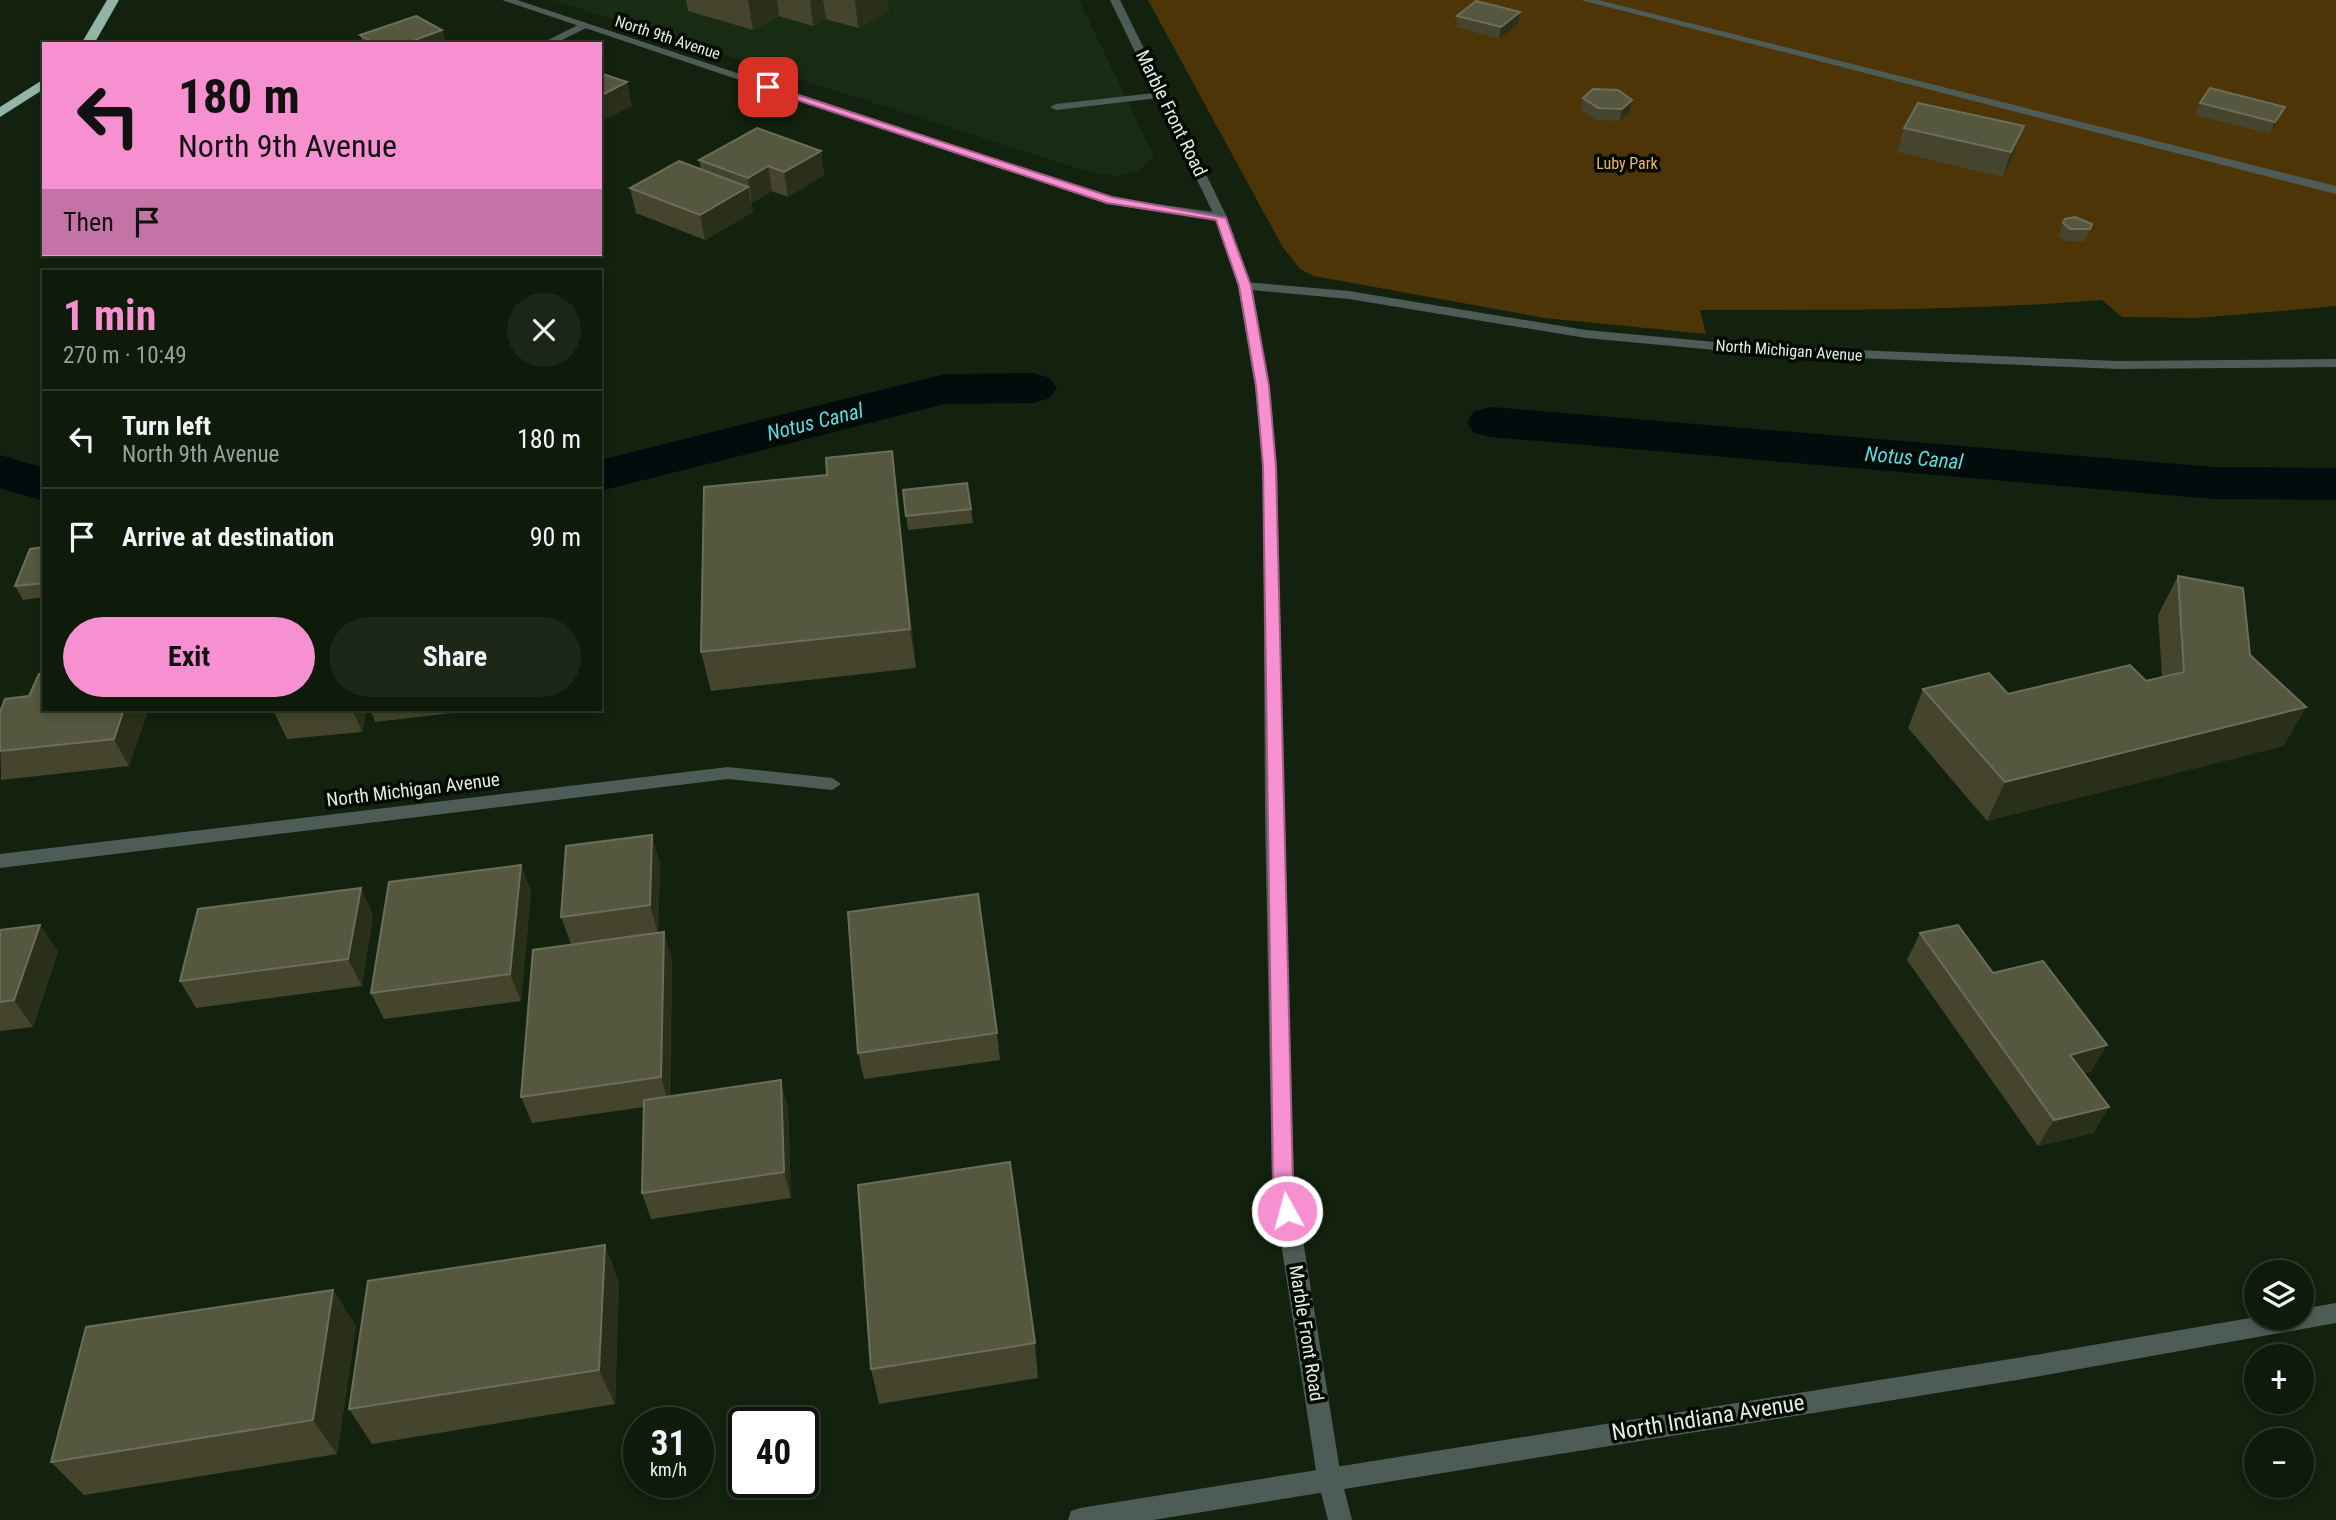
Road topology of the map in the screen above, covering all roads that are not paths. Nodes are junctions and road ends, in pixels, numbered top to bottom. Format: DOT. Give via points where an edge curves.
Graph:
graph roads {
  1 [pos="113,0"];
  2 [pos="508,0"];
  3 [pos="1115,0"];
  4 [pos="1586,0"];
  5 [pos="584,25"];
  6 [pos="87,42"];
  7 [pos="549,42"];
  8 [pos="42,84"];
  9 [pos="1163,95"];
  10 [pos="1056,107"];
  11 [pos="0,113"];
  12 [pos="2336,190"];
  13 [pos="1221,218"];
  14 [pos="1245,286"];
  15 [pos="2336,363"];
  16 [pos="832,783"];
  17 [pos="0,861"];
  18 [pos="2336,1313"];
  19 [pos="1329,1477"];
  20 [pos="1080,1520"];
  21 [pos="1340,1520"];
  1 -- 6 [label="highway"];
  2 -- 5 [label="street, North 9th Avenue"];
  3 -- 9 [label="street, Marble Front Road"];
  4 -- 12 [label="street"];
  5 -- 7 [label="street"];
  5 -- 13 [label="street, North 9th Avenue" via="1111,201"];
  8 -- 11 [label="highway"];
  9 -- 10 [label="street"];
  9 -- 13 [label="street, Marble Front Road"];
  13 -- 14 [label="street, Marble Front Road"];
  14 -- 15 [label="street, North Michigan Avenue" via="1349,295 1586,334 1758,350 2118,365"];
  14 -- 19 [label="street, Marble Front Road" via="1262,386 1269,466 1283,1184"];
  16 -- 17 [label="street, North Michigan Avenue" via="728,773"];
  18 -- 19 [label="street, North Indiana Avenue" via="2176,1343"];
  19 -- 20 [label="street, North Indiana Avenue"];
  19 -- 21 [label="street, Marble Front Road"];
}
